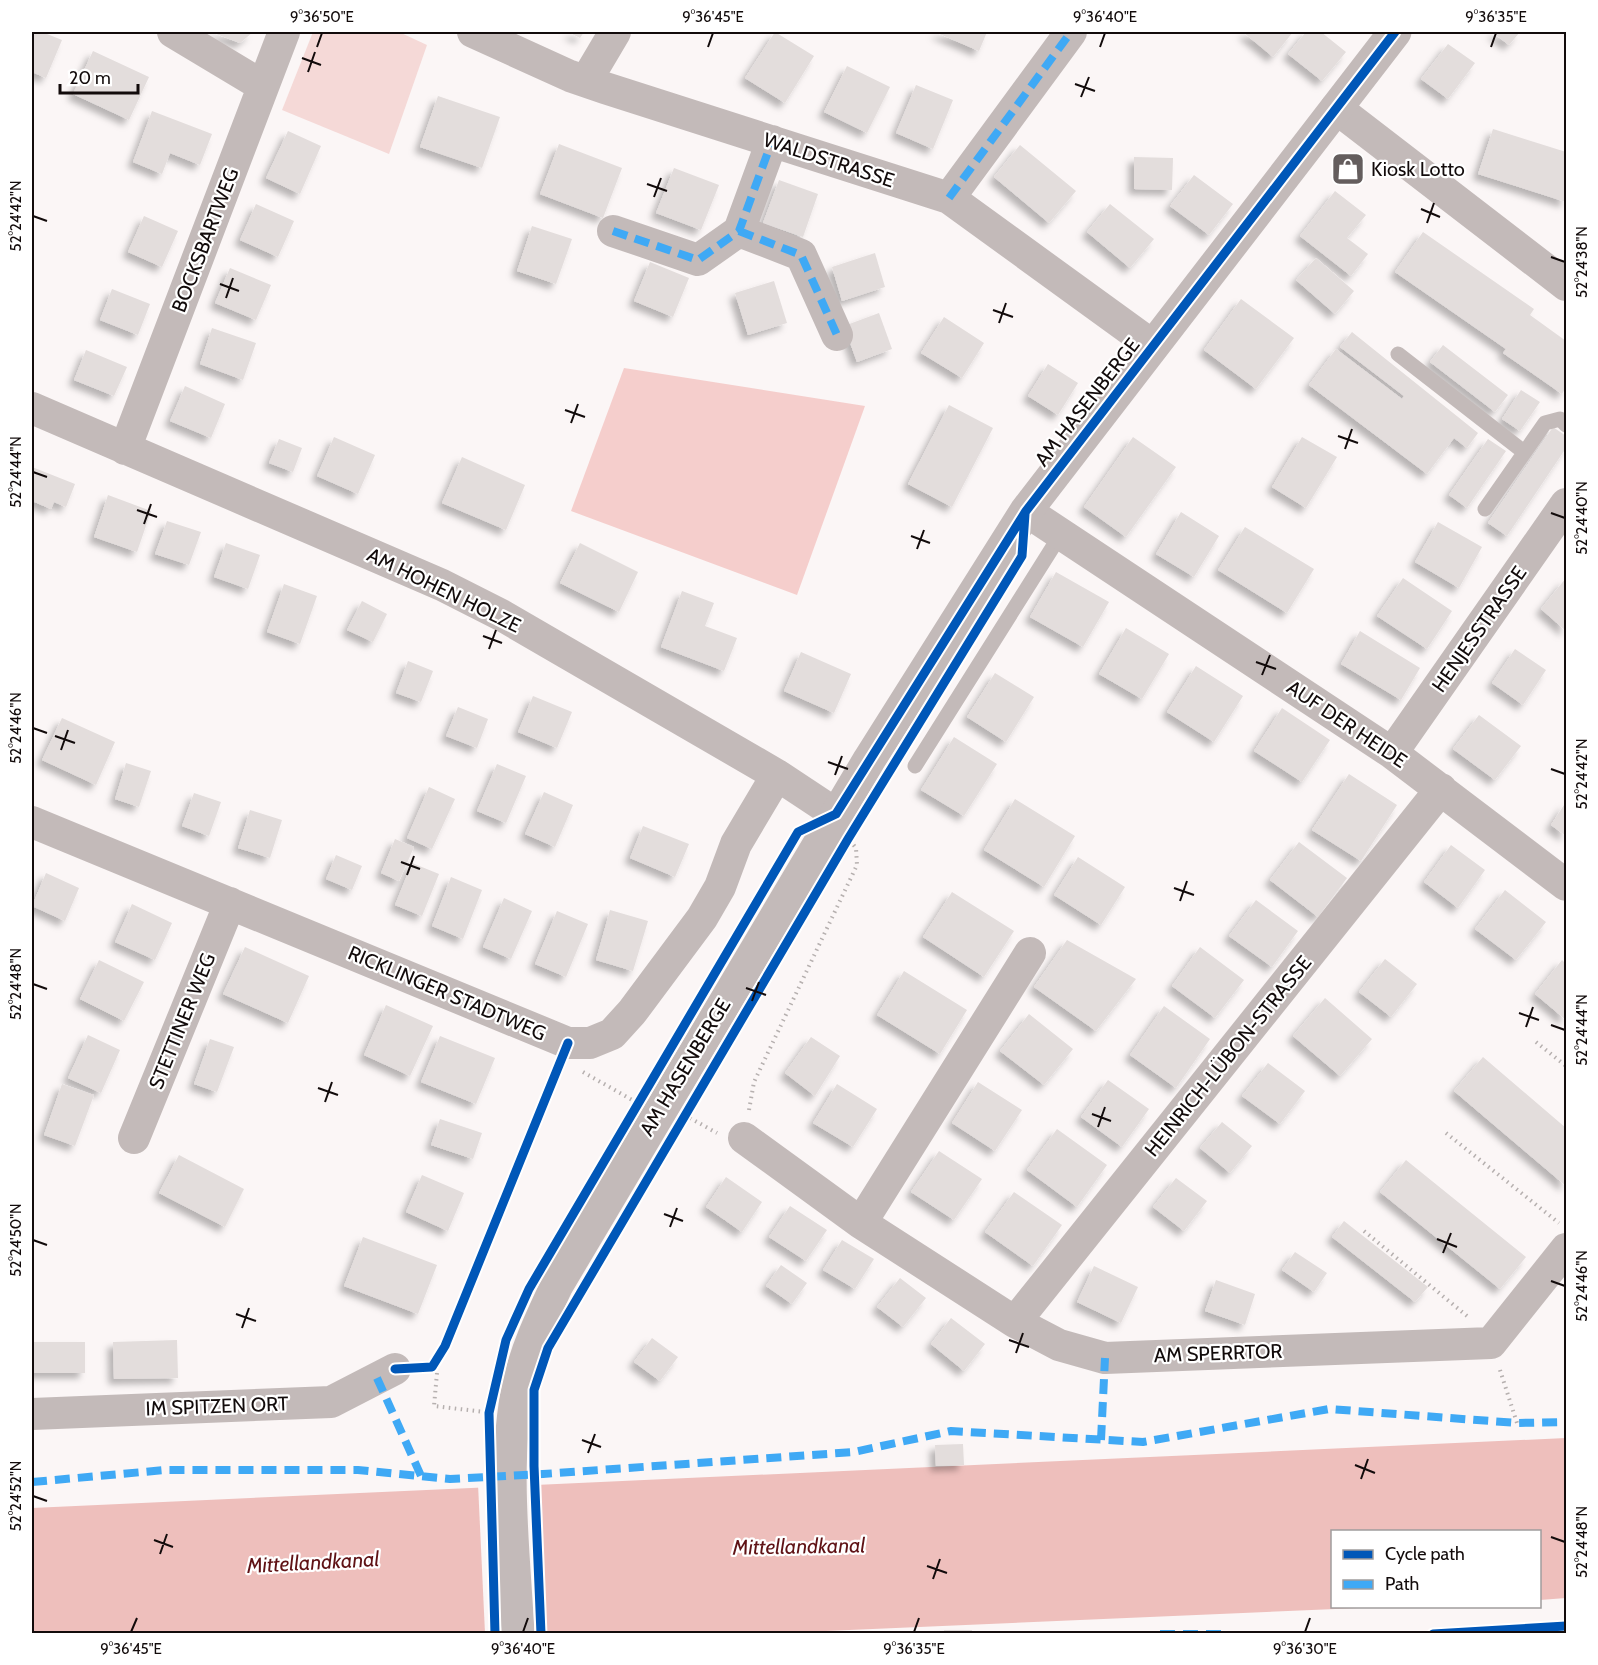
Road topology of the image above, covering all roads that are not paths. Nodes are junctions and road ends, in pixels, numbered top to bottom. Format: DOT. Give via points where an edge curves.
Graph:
graph roads {
  1 [pos="173,32"];
  2 [pos="284,32"];
  3 [pos="474,32"];
  4 [pos="615,32"];
  5 [pos="1071,32"];
  6 [pos="1395,32"];
  7 [pos="586,81"];
  8 [pos="263,86"];
  9 [pos="1336,108"];
  10 [pos="772,141"];
  11 [pos="949,198"];
  12 [pos="613,231"];
  13 [pos="739,231"];
  14 [pos="1566,285"];
  15 [pos="837,335"];
  16 [pos="1153,346"];
  17 [pos="1398,354"];
  18 [pos="32,408"];
  19 [pos="1566,425"];
  20 [pos="125,449"];
  21 [pos="1524,452"];
  22 [pos="1566,504"];
  23 [pos="1485,509"];
  24 [pos="1026,511"];
  25 [pos="1061,534"];
  26 [pos="1392,753"];
  27 [pos="915,766"];
  28 [pos="777,775"];
  29 [pos="1441,789"];
  30 [pos="32,822"];
  31 [pos="842,826"];
  32 [pos="1566,885"];
  33 [pos="230,903"];
  34 [pos="1030,953"];
  35 [pos="134,1138"];
  36 [pos="744,1138"];
  37 [pos="861,1223"];
  38 [pos="1566,1249"];
  39 [pos="1015,1322"];
  40 [pos="395,1369"];
  41 [pos="32,1414"];
  42 [pos="518,1634"];
  1 -- 8 [label="street"];
  2 -- 8 [label="street, BOCKSBARTWEG"];
  3 -- 7 [label="street, WALDSTRASSE"];
  4 -- 7 [label="street"];
  5 -- 11 [label="street"];
  6 -- 9 [label="street, AM HASENBERGE"];
  7 -- 10 [label="street, WALDSTRASSE"];
  8 -- 20 [label="street, BOCKSBARTWEG"];
  9 -- 14 [label="street"];
  9 -- 16 [label="street, AM HASENBERGE"];
  10 -- 11 [label="street, WALDSTRASSE"];
  10 -- 13 [label="street"];
  11 -- 16 [label="street, WALDSTRASSE"];
  12 -- 13 [label="street" via="698,260"];
  13 -- 15 [label="street" via="801,255"];
  16 -- 24 [label="street, AM HASENBERGE"];
  17 -- 21 [label="lane"];
  18 -- 20 [label="street, AM HOHEN HOLZE"];
  19 -- 21 [label="lane" via="1560,419 1545,423"];
  20 -- 28 [label="street, AM HOHEN HOLZE" via="472,600"];
  21 -- 23 [label="lane"];
  22 -- 26 [label="street, HENJESSTRASSE"];
  24 -- 25 [label="street, AUF DER HEIDE"];
  24 -- 31 [label="street, AM HASENBERGE"];
  25 -- 26 [label="street, AUF DER HEIDE"];
  25 -- 27 [label="lane"];
  26 -- 29 [label="street, AUF DER HEIDE"];
  28 -- 31 [label="street, AM HOHEN HOLZE"];
  28 -- 33 [label="street, RICKLINGER STADTWEG" via="736,844 720,887 702,918 632,1012 612,1034 590,1043 568,1043"];
  29 -- 32 [label="street, AUF DER HEIDE"];
  29 -- 39 [label="street, HEINRICH-LÜBON-STRASSE"];
  30 -- 33 [label="street, RICKLINGER STADTWEG"];
  31 -- 42 [label="street, AM HASENBERGE" via="557,1285 531,1341 519,1384 510,1467"];
  33 -- 35 [label="street, STETTINER WEG"];
  34 -- 37 [label="street"];
  36 -- 37 [label="street, AM SPERRTOR"];
  37 -- 39 [label="street, AM SPERRTOR"];
  38 -- 39 [label="street, AM SPERRTOR" via="1491,1343 1105,1358 1059,1345"];
  40 -- 41 [label="street, IM SPITZEN ORT" via="331,1402"];
}
